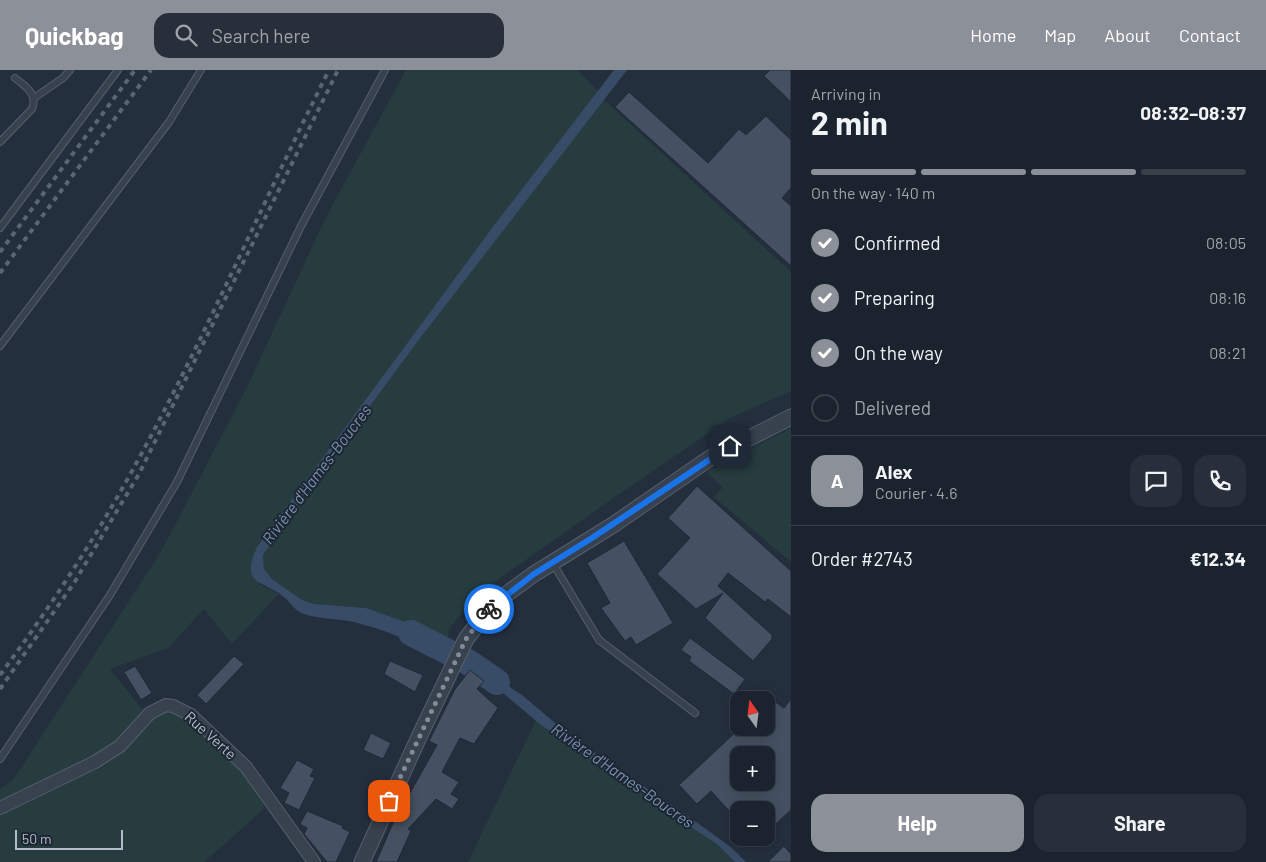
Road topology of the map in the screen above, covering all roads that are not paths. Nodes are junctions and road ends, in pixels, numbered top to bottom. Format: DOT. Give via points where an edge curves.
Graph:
graph roads {
  1 [pos="70,70"];
  2 [pos="118,70"];
  3 [pos="201,70"];
  4 [pos="385,70"];
  5 [pos="15,78"];
  6 [pos="34,98"];
  7 [pos="0,142"];
  8 [pos="0,228"];
  9 [pos="0,346"];
  10 [pos="791,417"];
  11 [pos="552,562"];
  12 [pos="695,713"];
  13 [pos="0,760"];
  14 [pos="0,808"];
  15 [pos="314,862"];
  16 [pos="362,862"];
  1 -- 6 [label="lane"];
  2 -- 8 [label="lane"];
  3 -- 9 [label="lane" via="169,122"];
  4 -- 13 [label="lane" via="301,226 177,482 110,595"];
  5 -- 6 [label="lane"];
  6 -- 7 [label="lane" via="32,109"];
  10 -- 11 [label="street" via="710,458 613,525"];
  11 -- 12 [label="lane" via="599,640"];
  11 -- 16 [label="street" via="493,604 466,639"];
  14 -- 15 [label="street, Rue Verte" via="95,762 120,746 150,713 166,705 174,706 191,715 246,767"];
}
